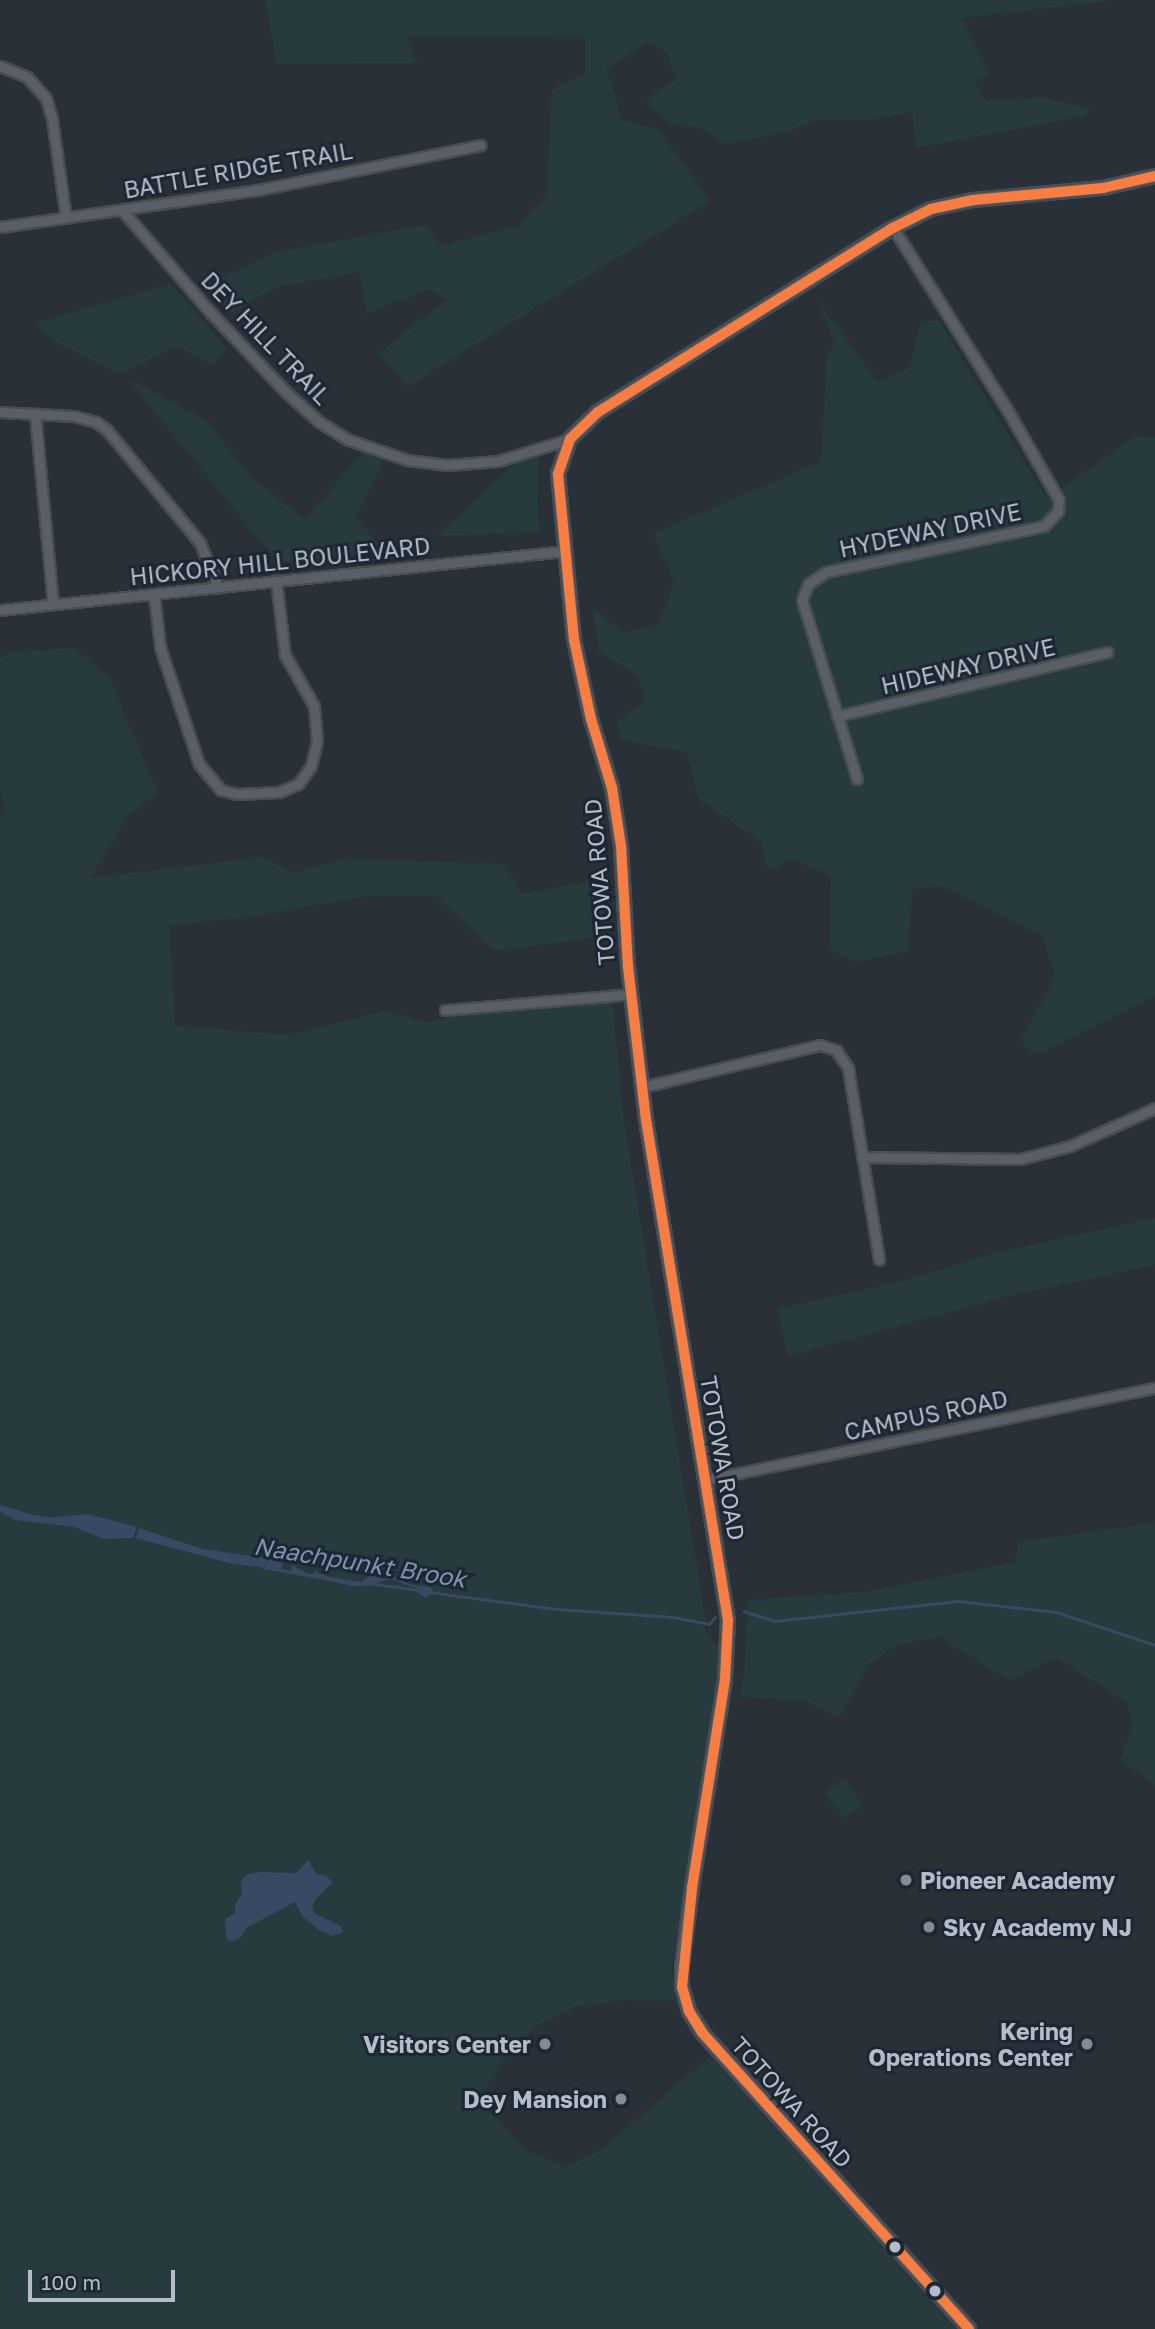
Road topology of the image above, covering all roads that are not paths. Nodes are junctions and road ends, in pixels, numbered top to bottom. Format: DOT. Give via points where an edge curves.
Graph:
graph roads {
  1 [pos="0,66"];
  2 [pos="481,145"];
  3 [pos="1155,176"];
  4 [pos="122,210"];
  5 [pos="66,218"];
  6 [pos="0,227"];
  7 [pos="893,228"];
  8 [pos="0,412"];
  9 [pos="35,414"];
  10 [pos="570,439"];
  11 [pos="565,551"];
  12 [pos="276,581"];
  13 [pos="218,587"];
  14 [pos="154,594"];
  15 [pos="53,604"];
  16 [pos="0,610"];
  17 [pos="1108,652"];
  18 [pos="837,716"];
  19 [pos="857,779"];
  20 [pos="631,994"];
  21 [pos="445,1010"];
  22 [pos="642,1087"];
  23 [pos="1155,1108"];
  24 [pos="862,1157"];
  25 [pos="879,1260"];
  26 [pos="1155,1388"];
  27 [pos="705,1479"];
  28 [pos="969,2329"];
  1 -- 5 [label="street" via="27,77 46,98"];
  2 -- 4 [label="street, BATTLE RIDGE TRAIL" via="258,190"];
  3 -- 7 [label="main road, TOTOWA ROAD" via="1103,188 972,200 931,209"];
  4 -- 5 [label="street, BATTLE RIDGE TRAIL"];
  4 -- 10 [label="street, DEY HILL TRAIL" via="286,392 318,421 349,440 407,460 447,465 498,461"];
  5 -- 6 [label="street, BATTLE RIDGE TRAIL"];
  7 -- 10 [label="main road, TOTOWA ROAD" via="598,412"];
  7 -- 18 [label="street, HYDEWAY DRIVE" via="1056,491 1058,511 1044,526 826,572 808,584 802,600"];
  8 -- 9 [label="street"];
  9 -- 13 [label="street" via="74,416 107,430 200,543"];
  9 -- 15 [label="street"];
  10 -- 11 [label="main road, TOTOWA ROAD" via="558,474"];
  11 -- 12 [label="street, HICKORY HILL BOULEVARD"];
  11 -- 20 [label="main road, TOTOWA ROAD" via="576,650 612,788 621,846"];
  12 -- 13 [label="street, HICKORY HILL BOULEVARD"];
  12 -- 14 [label="street" via="285,655 314,706 317,741 304,776 298,784 279,792 221,790 199,764 160,647"];
  13 -- 14 [label="street, HICKORY HILL BOULEVARD"];
  14 -- 15 [label="street, HICKORY HILL BOULEVARD"];
  15 -- 16 [label="street, HICKORY HILL BOULEVARD"];
  17 -- 18 [label="street, HIDEWAY DRIVE"];
  18 -- 19 [label="street, HYDEWAY DRIVE"];
  20 -- 21 [label="street"];
  20 -- 22 [label="main road, TOTOWA ROAD"];
  22 -- 24 [label="street" via="828,1046 841,1054 848,1068"];
  22 -- 27 [label="main road, TOTOWA ROAD"];
  23 -- 24 [label="street" via="1070,1146 1020,1159"];
  24 -- 25 [label="street"];
  26 -- 27 [label="street, CAMPUS ROAD"];
  27 -- 28 [label="main road, TOTOWA ROAD" via="729,1635 682,1966 689,2011 702,2032"];
}
